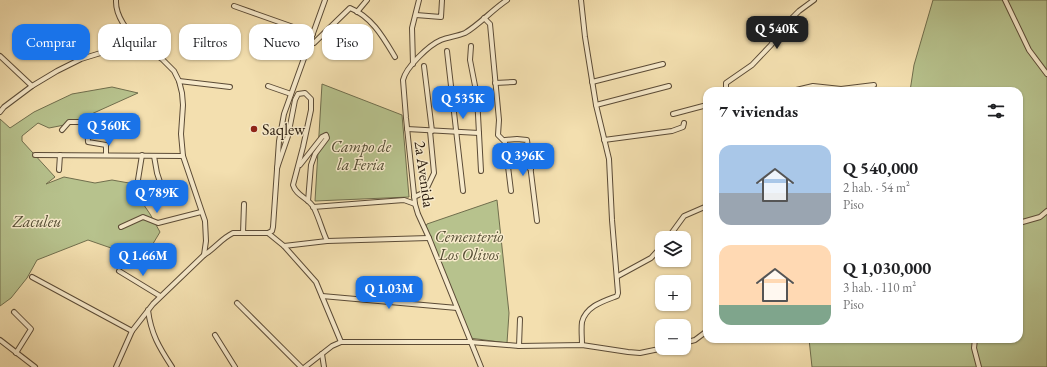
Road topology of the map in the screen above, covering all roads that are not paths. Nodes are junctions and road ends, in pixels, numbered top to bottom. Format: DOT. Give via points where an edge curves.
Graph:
graph roads {
  1 [pos="116,0"];
  2 [pos="325,0"];
  3 [pos="367,0"];
  4 [pos="418,0"];
  5 [pos="442,0"];
  6 [pos="506,0"];
  7 [pos="582,0"];
  8 [pos="814,0"];
  9 [pos="1005,0"];
  10 [pos="234,6"];
  11 [pos="357,12"];
  12 [pos="416,15"];
  13 [pos="484,18"];
  14 [pos="124,24"];
  15 [pos="285,24"];
  16 [pos="314,31"];
  17 [pos="314,43"];
  18 [pos="472,46"];
  19 [pos="447,51"];
  20 [pos="98,54"];
  21 [pos="0,56"];
  22 [pos="395,57"];
  23 [pos="163,60"];
  24 [pos="304,60"];
  25 [pos="413,64"];
  26 [pos="663,64"];
  27 [pos="424,66"];
  28 [pos="1047,74"];
  29 [pos="180,81"];
  30 [pos="514,82"];
  31 [pos="592,82"];
  32 [pos="495,83"];
  33 [pos="874,85"];
  34 [pos="32,86"];
  35 [pos="268,86"];
  36 [pos="669,86"];
  37 [pos="230,87"];
  38 [pos="726,87"];
  39 [pos="809,87"];
  40 [pos="822,87"];
  41 [pos="858,87"];
  42 [pos="291,94"];
  43 [pos="596,105"];
  44 [pos="703,106"];
  45 [pos="0,112"];
  46 [pos="673,114"];
  47 [pos="684,123"];
  48 [pos="407,129"];
  49 [pos="62,130"];
  50 [pos="431,131"];
  51 [pos="456,132"];
  52 [pos="479,133"];
  53 [pos="505,140"];
  54 [pos="604,140"];
  55 [pos="506,152"];
  56 [pos="35,155"];
  57 [pos="60,155"];
  58 [pos="106,155"];
  59 [pos="142,155"];
  60 [pos="154,156"];
  61 [pos="183,156"];
  62 [pos="277,168"];
  63 [pos="298,168"];
  64 [pos="531,169"];
  65 [pos="59,170"];
  66 [pos="481,171"];
  67 [pos="137,186"];
  68 [pos="463,191"];
  69 [pos="511,191"];
  70 [pos="164,194"];
  71 [pos="414,197"];
  72 [pos="308,201"];
  73 [pos="244,204"];
  74 [pos="415,204"];
  75 [pos="313,207"];
  76 [pos="703,208"];
  77 [pos="1047,211"];
  78 [pos="201,212"];
  79 [pos="537,221"];
  80 [pos="1023,223"];
  81 [pos="121,226"];
  82 [pos="673,231"];
  83 [pos="243,233"];
  84 [pos="268,233"];
  85 [pos="429,238"];
  86 [pos="327,241"];
  87 [pos="284,246"];
  88 [pos="655,253"];
  89 [pos="204,255"];
  90 [pos="119,271"];
  91 [pos="618,276"];
  92 [pos="32,277"];
  93 [pos="160,296"];
  94 [pos="322,296"];
  95 [pos="237,302"];
  96 [pos="457,308"];
  97 [pos="148,310"];
  98 [pos="14,312"];
  99 [pos="520,319"];
  100 [pos="132,332"];
  101 [pos="703,334"];
  102 [pos="215,335"];
  103 [pos="0,340"];
  104 [pos="691,341"];
  105 [pos="341,342"];
  106 [pos="470,342"];
  107 [pos="975,343"];
  108 [pos="582,345"];
  109 [pos="519,346"];
  110 [pos="655,350"];
  111 [pos="16,353"];
  112 [pos="322,354"];
  113 [pos="35,367"];
  114 [pos="116,367"];
  115 [pos="172,367"];
  116 [pos="235,367"];
  117 [pos="301,367"];
  118 [pos="305,367"];
  119 [pos="324,367"];
  120 [pos="481,367"];
  121 [pos="979,367"];
  1 -- 14 [label="street"];
  2 -- 16 [label="street"];
  3 -- 11 [label="street"];
  4 -- 12 [label="street"];
  5 -- 12 [label="street" via="441,17"];
  6 -- 13 [label="street, 2a Avenida"];
  7 -- 31 [label="street"];
  8 -- 38 [label="street" via="784,26 771,45 752,65 726,83"];
  9 -- 28 [label="street" via="1029,50"];
  10 -- 15 [label="street"];
  11 -- 17 [label="street" via="349,8"];
  11 -- 22 [label="street" via="381,33"];
  12 -- 25 [label="street" via="412,28"];
  13 -- 25 [label="street, 2a Avenida" via="466,32 440,40"];
  13 -- 32 [label="street" via="490,24"];
  18 -- 52 [label="street" via="470,60"];
  19 -- 51 [label="street"];
  20 -- 34 [label="street" via="81,59"];
  21 -- 34 [label="street"];
  23 -- 29 [label="street"];
  24 -- 42 [label="street"];
  25 -- 48 [label="street, 2a Avenida" via="403,80"];
  26 -- 31 [label="street"];
  27 -- 50 [label="street"];
  29 -- 37 [label="street"];
  29 -- 61 [label="street" via="183,105"];
  30 -- 32 [label="street"];
  31 -- 43 [label="street"];
  32 -- 53 [label="street" via="498,135"];
  33 -- 41 [label="street"];
  34 -- 45 [label="street"];
  35 -- 42 [label="street"];
  36 -- 43 [label="street"];
  39 -- 40 [label="street"];
  42 -- 62 [label="street" via="284,114"];
  43 -- 54 [label="street"];
  44 -- 46 [label="street"];
  47 -- 54 [label="street" via="680,129 672,131"];
  48 -- 50 [label="street"];
  48 -- 71 [label="street, 2a Avenida"];
  49 -- 58 [label="street" via="69,122 87,122 88,142 106,145"];
  50 -- 51 [label="street"];
  50 -- 71 [label="street" via="434,173 425,192"];
  51 -- 52 [label="street"];
  51 -- 68 [label="street"];
  52 -- 66 [label="street"];
  53 -- 55 [label="street"];
  53 -- 64 [label="street" via="527,140"];
  54 -- 91 [label="street" via="609,159"];
  55 -- 64 [label="street"];
  55 -- 69 [label="street"];
  56 -- 57 [label="street"];
  57 -- 58 [label="street"];
  57 -- 65 [label="street"];
  58 -- 59 [label="street"];
  59 -- 60 [label="street"];
  59 -- 67 [label="street"];
  60 -- 61 [label="street"];
  60 -- 70 [label="street"];
  61 -- 78 [label="street"];
  62 -- 63 [label="street" via="288,136 294,100 302,93 308,95 312,105"];
  62 -- 84 [label="street" via="273,227"];
  63 -- 72 [label="street" via="294,189"];
  63 -- 72 [label="street" via="326,135 327,138 311,164"];
  64 -- 79 [label="street"];
  71 -- 74 [label="street, 2a Avenida"];
  72 -- 75 [label="street"];
  73 -- 83 [label="street"];
  74 -- 75 [label="street" via="404,200"];
  74 -- 85 [label="street, 2a Avenida"];
  75 -- 86 [label="street"];
  76 -- 82 [label="street" via="684,216"];
  77 -- 80 [label="street" via="1040,217"];
  78 -- 81 [label="street" via="158,223 143,217"];
  78 -- 89 [label="street" via="205,221"];
  83 -- 84 [label="street"];
  83 -- 89 [label="street" via="228,235"];
  84 -- 87 [label="street"];
  85 -- 86 [label="street"];
  85 -- 96 [label="street, 2a Avenida"];
  86 -- 87 [label="street"];
  87 -- 94 [label="street" via="316,282"];
  88 -- 91 [label="street"];
  89 -- 93 [label="street"];
  90 -- 93 [label="street"];
  91 -- 108 [label="street" via="617,296 595,305 585,315 582,322"];
  92 -- 100 [label="street"];
  93 -- 97 [label="street"];
  94 -- 96 [label="street"];
  94 -- 105 [label="street"];
  95 -- 117 [label="street"];
  96 -- 106 [label="street, 2a Avenida"];
  97 -- 100 [label="street"];
  97 -- 115 [label="street" via="151,329"];
  98 -- 111 [label="street" via="31,329"];
  99 -- 109 [label="street"];
  100 -- 114 [label="street"];
  101 -- 104 [label="street"];
  102 -- 116 [label="street"];
  103 -- 111 [label="street"];
  105 -- 106 [label="street"];
  105 -- 112 [label="street"];
  106 -- 109 [label="street"];
  106 -- 120 [label="street, 2a Avenida"];
  107 -- 121 [label="street"];
  108 -- 109 [label="street"];
  108 -- 110 [label="street" via="640,353"];
  111 -- 113 [label="street"];
  112 -- 118 [label="street"];
  112 -- 119 [label="street"];
}
